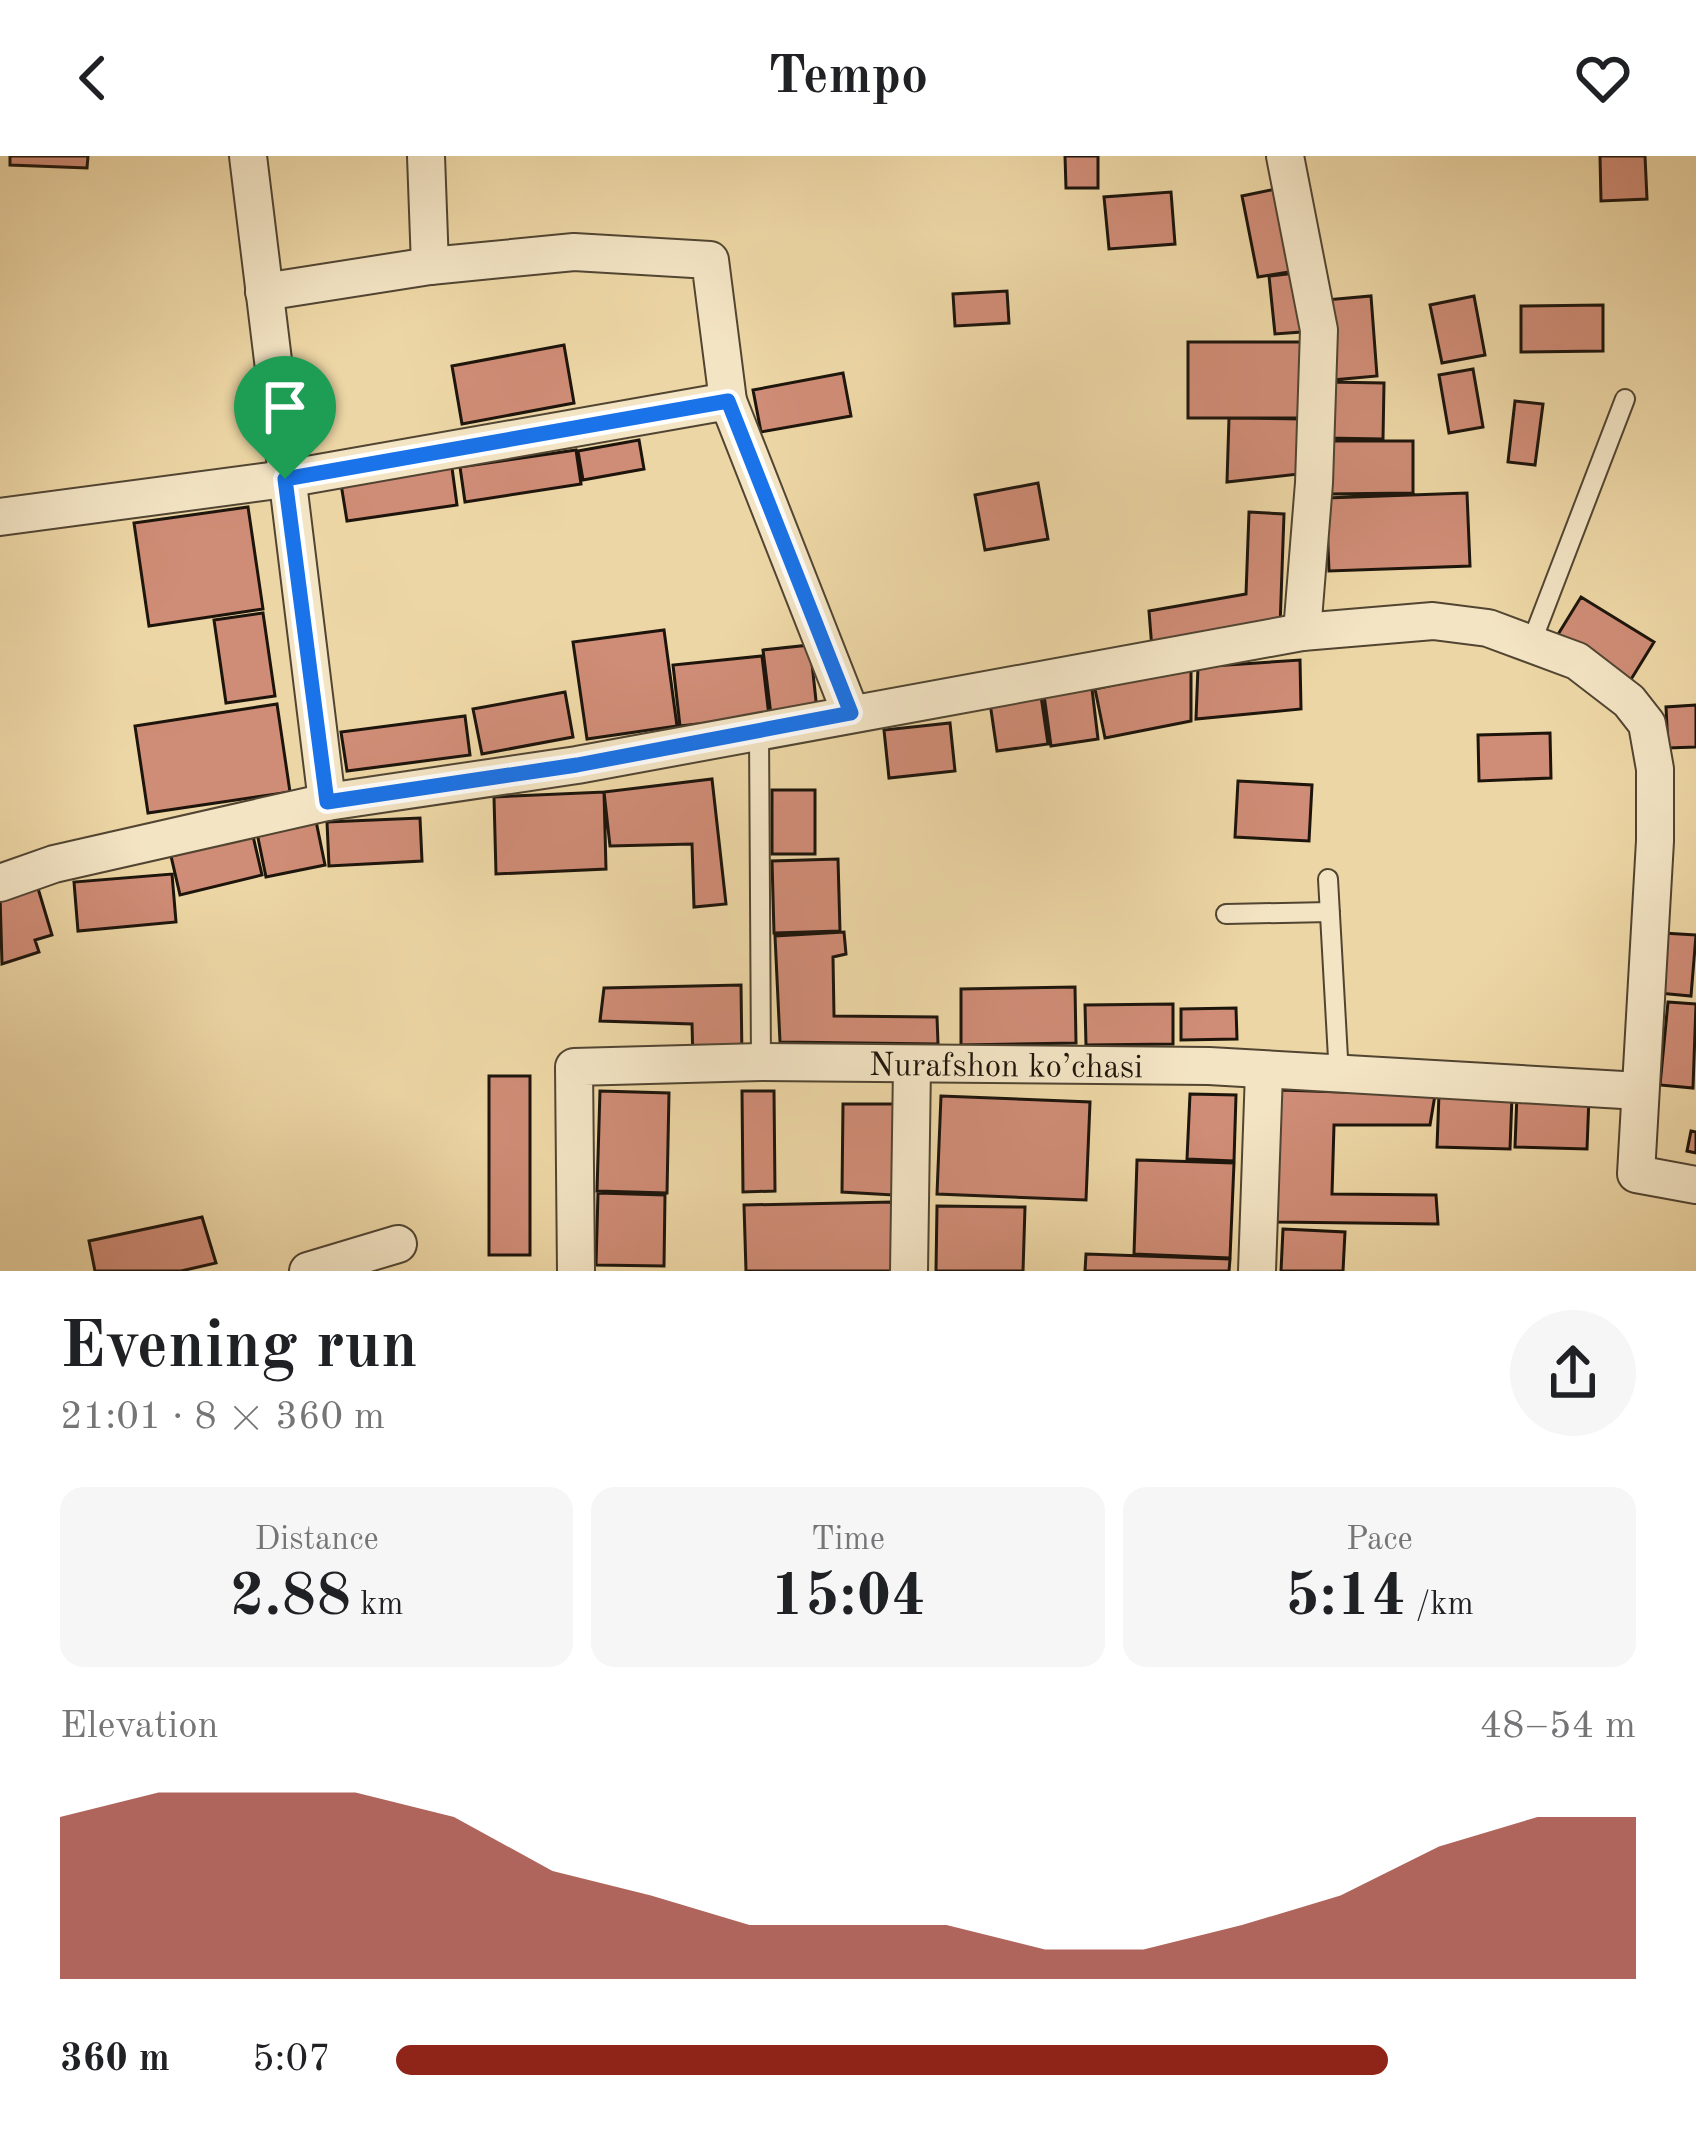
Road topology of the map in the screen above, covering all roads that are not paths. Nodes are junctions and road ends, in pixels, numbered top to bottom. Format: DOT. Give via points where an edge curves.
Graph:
graph roads {
  1 [pos="248,156"];
  2 [pos="426,156"];
  3 [pos="1285,156"];
  4 [pos="430,266"];
  5 [pos="264,292"];
  6 [pos="1625,399"];
  7 [pos="728,401"];
  8 [pos="285,479"];
  9 [pos="0,517"];
  10 [pos="1302,632"];
  11 [pos="1532,641"];
  12 [pos="851,713"];
  13 [pos="759,731"];
  14 [pos="327,802"];
  15 [pos="1328,879"];
  16 [pos="0,883"];
  17 [pos="1330,912"];
  18 [pos="1226,914"];
  19 [pos="761,1062"];
  20 [pos="912,1066"];
  21 [pos="1264,1072"];
  22 [pos="1339,1076"];
  23 [pos="1640,1091"];
  24 [pos="1696,1185"];
  25 [pos="398,1244"];
  26 [pos="308,1271"];
  27 [pos="576,1271"];
  28 [pos="909,1271"];
  29 [pos="1257,1271"];
  1 -- 5 [label="street"];
  2 -- 4 [label="street"];
  3 -- 10 [label="street" via="1319,330"];
  4 -- 5 [label="street"];
  4 -- 7 [label="street" via="574,252 710,260"];
  5 -- 8 [label="street"];
  6 -- 11 [label="lane"];
  7 -- 8 [label="street"];
  7 -- 12 [label="street"];
  8 -- 9 [label="street"];
  8 -- 14 [label="street"];
  10 -- 11 [label="street" via="1432,621"];
  10 -- 12 [label="street"];
  11 -- 23 [label="street" via="1577,661 1647,724 1655,841"];
  12 -- 13 [label="street"];
  13 -- 14 [label="street"];
  13 -- 19 [label="lane"];
  14 -- 16 [label="street"];
  15 -- 17 [label="lane"];
  17 -- 18 [label="lane"];
  17 -- 22 [label="lane"];
  19 -- 20 [label="street, Nurafshon ko’chasi"];
  19 -- 27 [label="street, Nurafshon ko’chasi" via="574,1067"];
  20 -- 21 [label="street, Nurafshon ko’chasi"];
  20 -- 28 [label="street"];
  21 -- 22 [label="street, Nurafshon ko’chasi"];
  21 -- 29 [label="street"];
  22 -- 23 [label="street, Nurafshon ko’chasi"];
  23 -- 24 [label="street" via="1636,1174"];
  25 -- 26 [label="street"];
}
